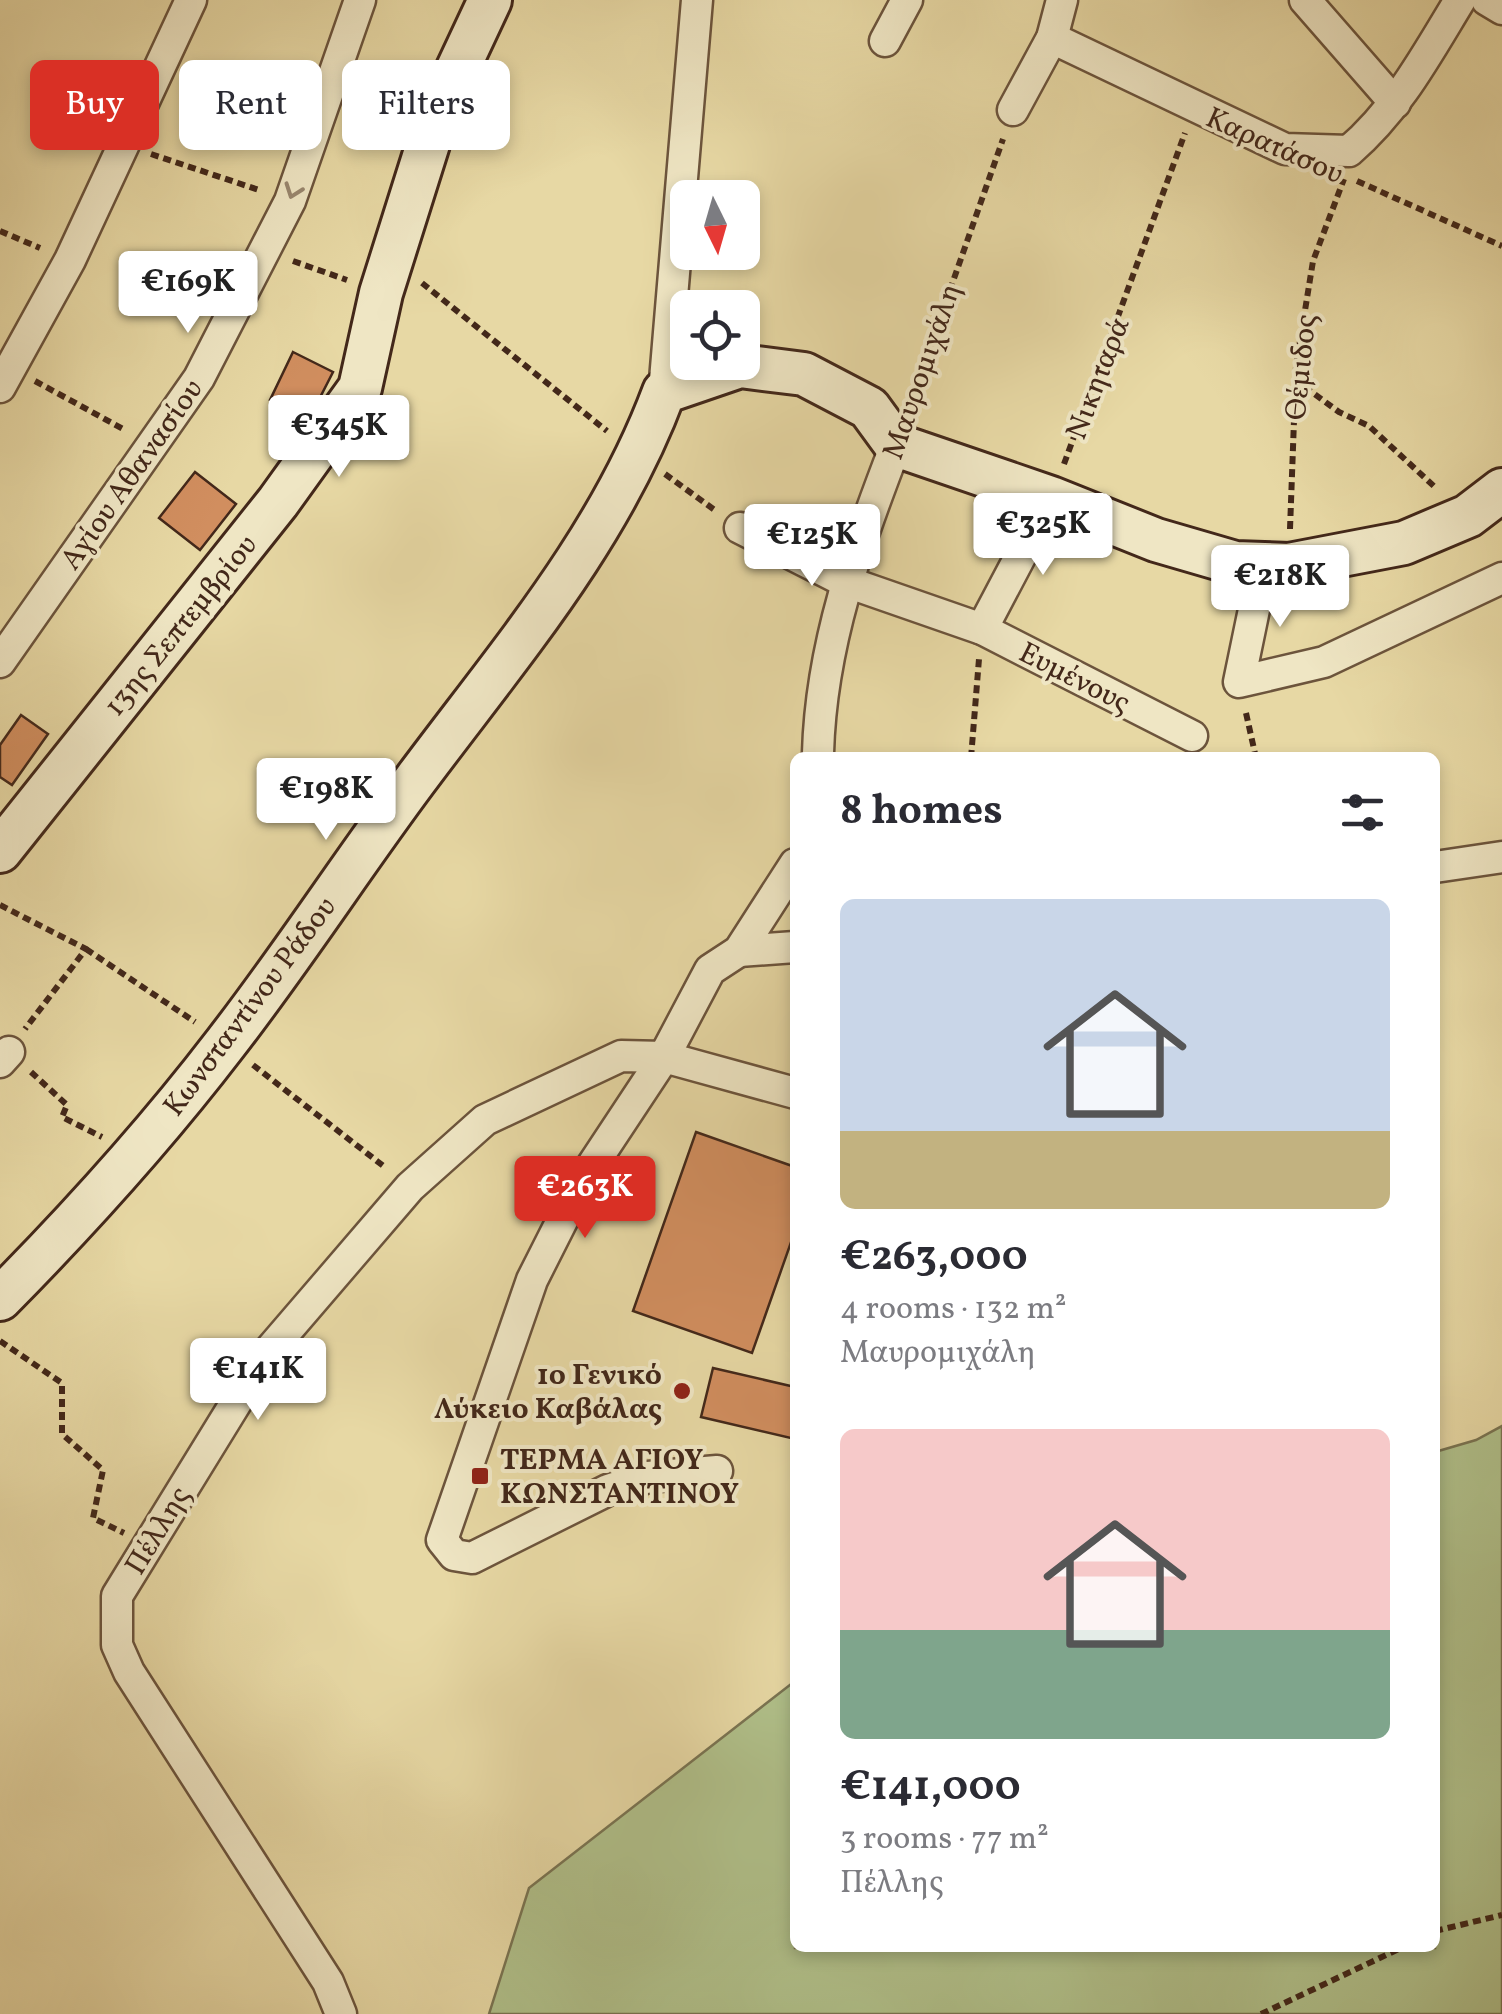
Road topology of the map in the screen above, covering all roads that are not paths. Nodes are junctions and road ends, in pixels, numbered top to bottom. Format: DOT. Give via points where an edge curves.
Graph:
graph roads {
  1 [pos="190,0"];
  2 [pos="360,0"];
  3 [pos="490,0"];
  4 [pos="697,0"];
  5 [pos="907,0"];
  6 [pos="1062,0"];
  7 [pos="1305,0"];
  8 [pos="1460,0"];
  9 [pos="1487,0"];
  10 [pos="1502,9"];
  11 [pos="1052,38"];
  12 [pos="885,41"];
  13 [pos="1396,103"];
  14 [pos="1013,110"];
  15 [pos="6,378"];
  16 [pos="664,392"];
  17 [pos="896,445"];
  18 [pos="1502,490"];
  19 [pos="1051,498"];
  20 [pos="740,528"];
  21 [pos="1276,566"];
  22 [pos="1502,578"];
  23 [pos="844,581"];
  24 [pos="982,629"];
  25 [pos="0,662"];
  26 [pos="1192,736"];
  27 [pos="818,752"];
  28 [pos="0,851"];
  29 [pos="1502,857"];
  30 [pos="1440,867"];
  31 [pos="790,872"];
  32 [pos="790,947"];
  33 [pos="739,951"];
  34 [pos="664,1057"];
  35 [pos="790,1092"];
  36 [pos="0,1299"];
  37 [pos="717,1471"];
  38 [pos="341,2014"];
  1 -- 15 [label="street" via="70,260"];
  2 -- 25 [label="street, Αγίου Αθανασίου, one-way" via="290,200 200,378"];
  3 -- 28 [label="street, 13ης Σεπτεμβρίου" via="438,109 360,388 278,502"];
  4 -- 16 [label="street"];
  5 -- 12 [label="street"];
  6 -- 11 [label="street"];
  7 -- 13 [label="street"];
  8 -- 13 [label="street"];
  9 -- 10 [label="street"];
  11 -- 13 [label="street, Καρατάσου" via="1285,149 1349,151"];
  11 -- 14 [label="street"];
  16 -- 17 [label="street" via="740,366 804,374 869,408"];
  16 -- 36 [label="street, Κωνσταντίνου Ράδου" via="640,456 534,627 226,1044 86,1213"];
  17 -- 19 [label="street"];
  17 -- 23 [label="street, Μαυρομιχάλη"];
  18 -- 21 [label="street" via="1468,516 1404,542"];
  19 -- 21 [label="street" via="1156,540 1234,563"];
  19 -- 24 [label="street"];
  20 -- 23 [label="street, Ευμένους"];
  21 -- 22 [label="street" via="1238,682 1324,662"];
  23 -- 24 [label="street, Ευμένους"];
  23 -- 27 [label="street, Μαυρομιχάλη" via="820,704"];
  24 -- 26 [label="street, Ευμένους"];
  29 -- 30 [label="street"];
  31 -- 33 [label="street"];
  32 -- 33 [label="street"];
  33 -- 34 [label="street" via="710,970"];
  34 -- 35 [label="street, Πέλλης"];
  34 -- 37 [label="street" via="582,1181 532,1280 442,1540 454,1554 472,1558 608,1490 648,1477"];
  34 -- 38 [label="street, Πέλλης" via="621,1056 484,1120 410,1187 264,1357 117,1596 118,1644 139,1688 328,1982"];
}
